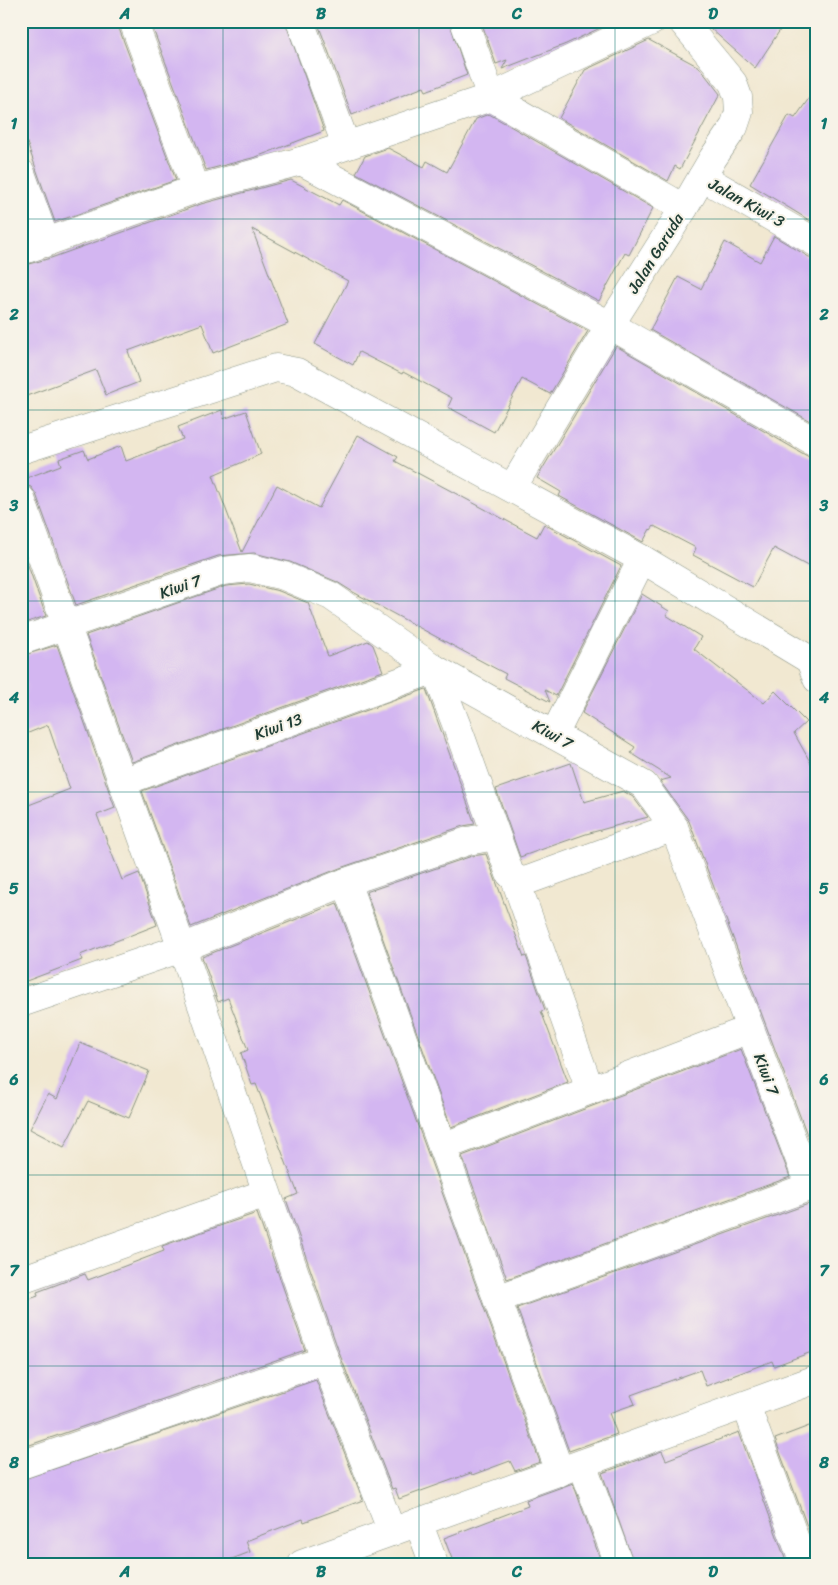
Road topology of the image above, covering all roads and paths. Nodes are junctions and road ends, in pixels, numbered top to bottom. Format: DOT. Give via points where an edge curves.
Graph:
graph roads {
  1 [pos="133,21"];
  2 [pos="300,21"];
  3 [pos="464,21"];
  4 [pos="652,21"];
  5 [pos="682,21"];
  6 [pos="492,97"];
  7 [pos="346,145"];
  8 [pos="301,161"];
  9 [pos="21,173"];
  10 [pos="702,177"];
  11 [pos="196,189"];
  12 [pos="684,208"];
  13 [pos="817,243"];
  14 [pos="34,247"];
  15 [pos="610,324"];
  16 [pos="817,444"];
  17 [pos="21,450"];
  18 [pos="512,488"];
  19 [pos="21,499"];
  20 [pos="642,559"];
  21 [pos="66,625"];
  22 [pos="21,640"];
  23 [pos="814,666"];
  24 [pos="435,670"];
  25 [pos="554,735"];
  26 [pos="122,782"];
  27 [pos="674,827"];
  28 [pos="495,836"];
  29 [pos="515,879"];
  30 [pos="346,882"];
  31 [pos="182,948"];
  32 [pos="21,1003"];
  33 [pos="750,1029"];
  34 [pos="590,1090"];
  35 [pos="442,1147"];
  36 [pos="813,1186"];
  37 [pos="266,1193"];
  38 [pos="21,1280"];
  39 [pos="497,1299"];
  40 [pos="325,1360"];
  41 [pos="817,1379"];
  42 [pos="746,1405"];
  43 [pos="21,1465"];
  44 [pos="571,1468"];
  45 [pos="418,1522"];
  46 [pos="392,1532"];
  47 [pos="302,1564"];
  48 [pos="434,1564"];
  49 [pos="619,1564"];
  50 [pos="804,1564"];
  1 -- 11 [label="street"];
  2 -- 7 [label="street"];
  3 -- 6 [label="street"];
  4 -- 6 [label="street"];
  5 -- 10 [label="street, Jalan Garuda" via="733,82 738,97 739,112 734,127"];
  6 -- 7 [label="street"];
  6 -- 12 [label="street"];
  7 -- 8 [label="street"];
  8 -- 11 [label="street"];
  8 -- 15 [label="street"];
  9 -- 14 [label="street"];
  10 -- 12 [label="street, Jalan Garuda"];
  10 -- 13 [label="street, Jalan Kiwi 3"];
  11 -- 14 [label="street"];
  12 -- 15 [label="street, Jalan Garuda"];
  15 -- 16 [label="street"];
  15 -- 18 [label="street, Jalan Garuda"];
  17 -- 18 [label="street" via="276,368 297,372"];
  18 -- 20 [label="street"];
  19 -- 21 [label="street"];
  20 -- 23 [label="street"];
  20 -- 25 [label="street"];
  21 -- 22 [label="street, Kiwi 7"];
  21 -- 24 [label="street, Kiwi 7" via="223,572 250,568 284,576 331,596"];
  21 -- 26 [label="street"];
  24 -- 25 [label="street, Kiwi 7"];
  24 -- 26 [label="street, Kiwi 13"];
  24 -- 28 [label="street"];
  25 -- 27 [label="street, Kiwi 7" via="644,785"];
  26 -- 31 [label="street"];
  27 -- 29 [label="street" via="531,879 521,882"];
  27 -- 33 [label="street, Kiwi 7"];
  28 -- 29 [label="street"];
  28 -- 30 [label="street" via="468,841"];
  29 -- 34 [label="street"];
  30 -- 31 [label="street"];
  30 -- 35 [label="street"];
  31 -- 32 [label="street"];
  31 -- 37 [label="street"];
  33 -- 34 [label="street"];
  33 -- 36 [label="street, Kiwi 7"];
  34 -- 35 [label="street"];
  35 -- 39 [label="street"];
  36 -- 39 [label="street"];
  37 -- 38 [label="street"];
  37 -- 40 [label="street"];
  39 -- 44 [label="street"];
  40 -- 43 [label="street"];
  40 -- 46 [label="street"];
  41 -- 42 [label="street"];
  42 -- 44 [label="street"];
  42 -- 50 [label="street"];
  44 -- 45 [label="street"];
  44 -- 49 [label="street"];
  45 -- 46 [label="street"];
  45 -- 48 [label="street"];
  46 -- 47 [label="street"];
}
